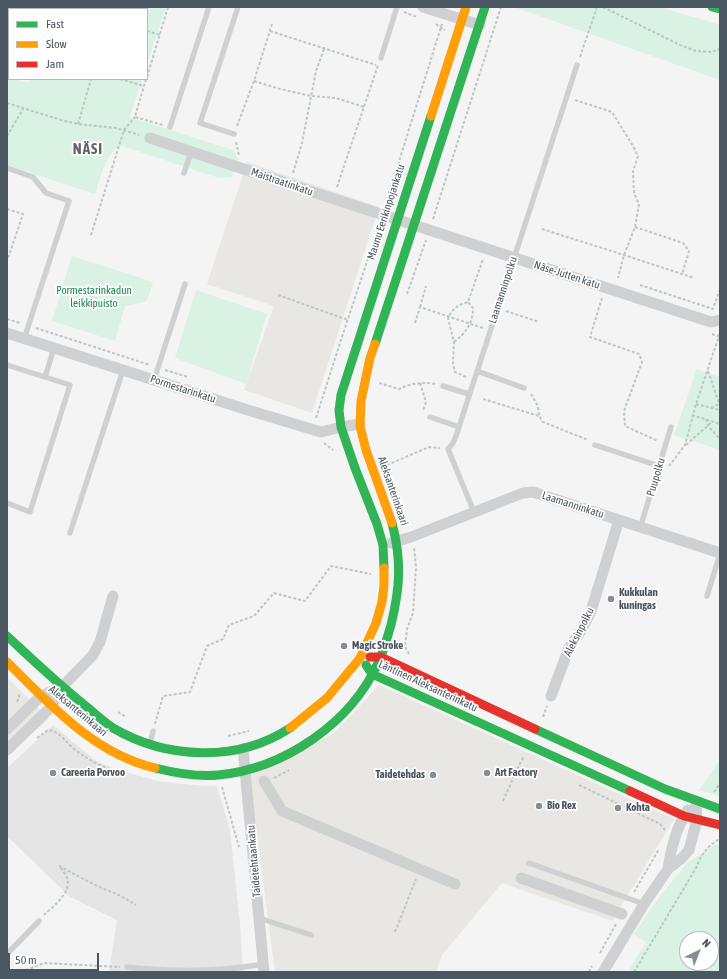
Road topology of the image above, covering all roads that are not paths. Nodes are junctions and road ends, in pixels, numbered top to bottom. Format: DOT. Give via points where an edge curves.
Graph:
graph roads {
  1 [pos="210,7"];
  2 [pos="238,7"];
  3 [pos="397,7"];
  4 [pos="423,7"];
  5 [pos="466,7"];
  6 [pos="485,7"];
  7 [pos="712,7"];
  8 [pos="720,9"];
  9 [pos="462,20"];
  10 [pos="480,25"];
  11 [pos="381,58"];
  12 [pos="577,65"];
  13 [pos="170,128"];
  14 [pos="234,134"];
  15 [pos="150,138"];
  16 [pos="191,152"];
  17 [pos="7,168"];
  18 [pos="184,173"];
  19 [pos="397,219"];
  20 [pos="415,226"];
  21 [pos="514,258"];
  22 [pos="185,284"];
  23 [pos="720,320"];
  24 [pos="7,333"];
  25 [pos="24,339"];
  26 [pos="54,348"];
  27 [pos="7,365"];
  28 [pos="123,370"];
  29 [pos="477,371"];
  30 [pos="45,377"];
  31 [pos="154,380"];
  32 [pos="443,386"];
  33 [pos="524,388"];
  34 [pos="469,394"];
  35 [pos="430,417"];
  36 [pos="360,424"];
  37 [pos="341,427"];
  38 [pos="459,427"];
  39 [pos="671,427"];
  40 [pos="595,445"];
  41 [pos="660,466"];
  42 [pos="7,503"];
  43 [pos="474,512"];
  44 [pos="619,520"];
  45 [pos="640,528"];
  46 [pos="70,533"];
  47 [pos="397,541"];
  48 [pos="383,545"];
  49 [pos="720,554"];
  50 [pos="113,596"];
  51 [pos="707,596"];
  52 [pos="7,636"];
  53 [pos="381,657"];
  54 [pos="360,658"];
  55 [pos="7,662"];
  56 [pos="372,674"];
  57 [pos="62,687"];
  58 [pos="41,696"];
  59 [pos="551,696"];
  60 [pos="52,706"];
  61 [pos="7,729"];
  62 [pos="153,731"];
  63 [pos="150,744"];
  64 [pos="243,749"];
  65 [pos="7,750"];
  66 [pos="245,769"];
  67 [pos="264,781"];
  68 [pos="696,801"];
  69 [pos="720,809"];
  70 [pos="684,816"];
  71 [pos="697,820"];
  72 [pos="720,825"];
  73 [pos="529,863"];
  74 [pos="668,869"];
  75 [pos="521,878"];
  76 [pos="455,884"];
  77 [pos="644,904"];
  78 [pos="622,914"];
  79 [pos="259,918"];
  80 [pos="39,921"];
  81 [pos="311,935"];
  82 [pos="7,954"];
  83 [pos="127,967"];
  84 [pos="264,968"];
  85 [pos="603,972"];
  1 -- 13 [label="lane"];
  2 -- 14 [label="lane" via="200,123"];
  3 -- 11 [label="lane"];
  4 -- 9 [label="street"];
  5 -- 9 [label="street, Maunu Eerikinpojankatu"];
  6 -- 10 [label="street"];
  7 -- 8 [label="street"];
  9 -- 10 [label="street"];
  9 -- 19 [label="street, Maunu Eerikinpojankatu"];
  10 -- 20 [label="street"];
  12 -- 21 [label="lane, Laamanninpolku"];
  15 -- 16 [label="street, Maistraatinkatu"];
  16 -- 18 [label="lane"];
  16 -- 19 [label="street, Maistraatinkatu"];
  17 -- 25 [label="lane" via="34,177 46,193 69,201"];
  19 -- 20 [label="street, Maistraatinkatu"];
  19 -- 37 [label="street, Maunu Eerikinpojankatu" via="341,391"];
  20 -- 21 [label="street, Näse-Jutten katu"];
  20 -- 36 [label="street" via="370,358 362,397"];
  21 -- 23 [label="street, Näse-Jutten katu" via="711,322"];
  21 -- 29 [label="lane, Laamanninpolku"];
  22 -- 31 [label="lane"];
  24 -- 25 [label="street, Pormestarinkatu"];
  25 -- 26 [label="street, Pormestarinkatu"];
  26 -- 28 [label="street, Pormestarinkatu"];
  26 -- 30 [label="lane"];
  27 -- 30 [label="lane"];
  28 -- 31 [label="street, Pormestarinkatu"];
  28 -- 46 [label="lane"];
  29 -- 33 [label="lane"];
  29 -- 34 [label="lane, Laamanninpolku"];
  30 -- 42 [label="lane" via="70,385 30,512"];
  31 -- 37 [label="street, Pormestarinkatu" via="321,432"];
  32 -- 34 [label="lane"];
  34 -- 38 [label="lane, Laamanninpolku"];
  35 -- 38 [label="lane"];
  36 -- 37 [label="street"];
  36 -- 47 [label="street, Aleksanterinkaari" via="364,445 389,511"];
  37 -- 48 [label="street, Aleksanterinkaari"];
  38 -- 43 [label="lane, Laamanninpolku" via="448,449"];
  39 -- 41 [label="lane, Puupolku"];
  40 -- 41 [label="lane"];
  41 -- 45 [label="lane, Puupolku"];
  43 -- 44 [label="street, Laamanninkatu" via="523,493 533,492"];
  43 -- 47 [label="street, Laamanninkatu"];
  44 -- 45 [label="street, Laamanninkatu"];
  44 -- 59 [label="street, Aleksinpolku" via="591,612 569,648"];
  45 -- 49 [label="street, Laamanninkatu"];
  47 -- 48 [label="street, Laamanninkatu"];
  47 -- 53 [label="street, Aleksanterinkaari" via="399,586 395,611"];
  48 -- 54 [label="street, Aleksanterinkaari" via="382,602 376,623"];
  49 -- 51 [label="lane"];
  50 -- 57 [label="street" via="94,655"];
  52 -- 57 [label="street, Aleksanterinkaari"];
  53 -- 54 [label="street, Läntinen Aleksanterinkatu"];
  53 -- 56 [label="street, Aleksanterinkaari"];
  53 -- 68 [label="street, Läntinen Aleksanterinkatu" via="664,789"];
  54 -- 56 [label="street, Läntinen Aleksanterinkatu"];
  54 -- 64 [label="street, Aleksanterinkaari" via="327,698 307,716 264,742"];
  55 -- 58 [label="street, Aleksanterinkaari"];
  56 -- 66 [label="street, Aleksanterinkaari" via="344,713 327,729 302,747 275,761"];
  56 -- 70 [label="street, Läntinen Aleksanterinkatu"];
  57 -- 58 [label="street"];
  57 -- 60 [label="street"];
  57 -- 63 [label="street, Aleksanterinkaari" via="112,728"];
  58 -- 60 [label="street, Aleksanterinkaari"];
  58 -- 61 [label="street"];
  60 -- 65 [label="street"];
  60 -- 66 [label="street, Aleksanterinkaari" via="102,747 130,760 161,770 191,774 219,775"];
  62 -- 63 [label="lane"];
  63 -- 64 [label="street, Aleksanterinkaari" via="192,752 216,753"];
  64 -- 66 [label="street, Taidetehtaankatu"];
  66 -- 79 [label="street, Taidetehtaankatu"];
  67 -- 76 [label="street" via="282,811"];
  68 -- 69 [label="street, Läntinen Aleksanterinkatu"];
  68 -- 70 [label="street"];
  68 -- 71 [label="street"];
  70 -- 71 [label="street, Läntinen Aleksanterinkatu"];
  70 -- 74 [label="street" via="670,840"];
  71 -- 72 [label="street, Läntinen Aleksanterinkatu"];
  71 -- 74 [label="street" via="689,850"];
  73 -- 77 [label="lane"];
  74 -- 77 [label="street"];
  75 -- 78 [label="street"];
  77 -- 85 [label="street"];
  79 -- 81 [label="lane"];
  79 -- 84 [label="street, Taidetehtaankatu"];
  80 -- 82 [label="lane"];
  83 -- 84 [label="lane" via="159,971"];
}
